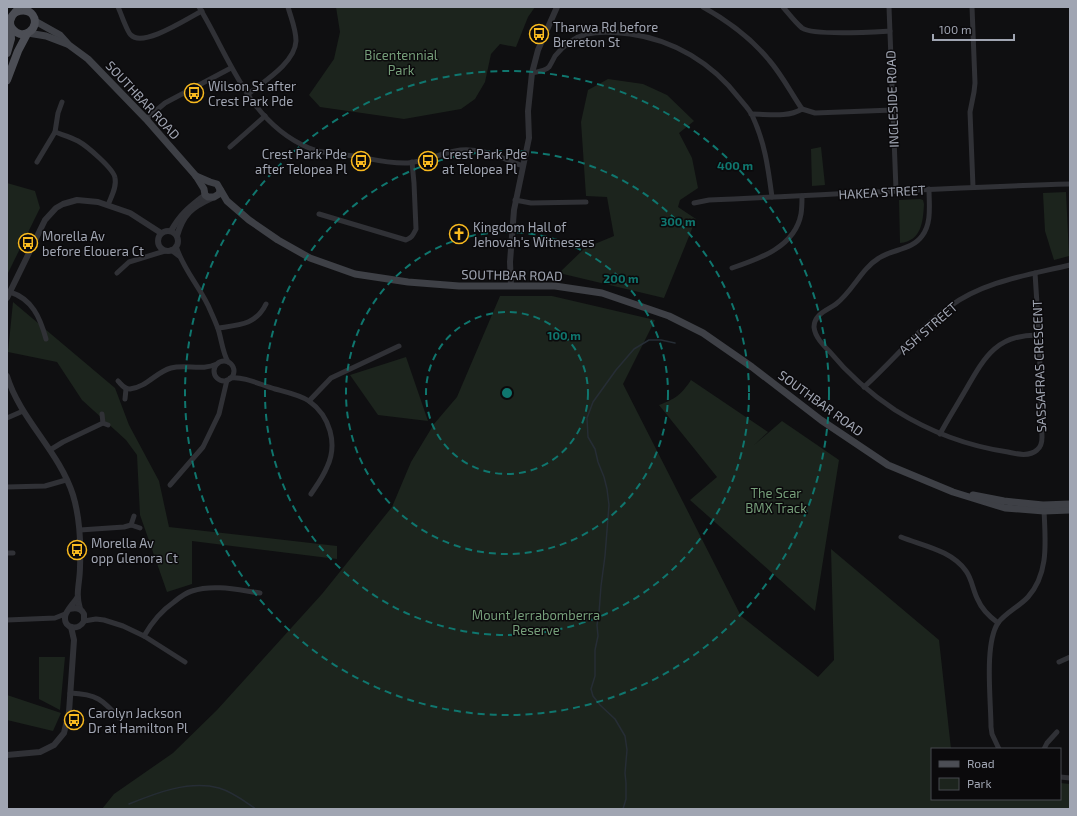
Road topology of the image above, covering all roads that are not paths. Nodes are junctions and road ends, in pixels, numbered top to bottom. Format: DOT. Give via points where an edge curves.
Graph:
graph roads {
  1 [pos="36,7"];
  2 [pos="118,7"];
  3 [pos="288,7"];
  4 [pos="557,7"];
  5 [pos="703,7"];
  6 [pos="783,7"];
  7 [pos="889,7"];
  8 [pos="972,7"];
  9 [pos="18,9"];
  10 [pos="201,9"];
  11 [pos="34,19"];
  12 [pos="10,25"];
  13 [pos="890,31"];
  14 [pos="28,33"];
  15 [pos="69,45"];
  16 [pos="7,53"];
  17 [pos="231,68"];
  18 [pos="532,72"];
  19 [pos="7,80"];
  20 [pos="247,95"];
  21 [pos="62,102"];
  22 [pos="802,109"];
  23 [pos="893,110"];
  24 [pos="751,114"];
  25 [pos="265,116"];
  26 [pos="146,119"];
  27 [pos="55,132"];
  28 [pos="230,147"];
  29 [pos="37,162"];
  30 [pos="412,162"];
  31 [pos="523,166"];
  32 [pos="196,176"];
  33 [pos="210,182"];
  34 [pos="1070,184"];
  35 [pos="973,187"];
  36 [pos="896,190"];
  37 [pos="929,190"];
  38 [pos="212,194"];
  39 [pos="802,196"];
  40 [pos="772,197"];
  41 [pos="515,200"];
  42 [pos="586,202"];
  43 [pos="694,204"];
  44 [pos="108,205"];
  45 [pos="319,214"];
  46 [pos="171,231"];
  47 [pos="158,233"];
  48 [pos="177,236"];
  49 [pos="166,249"];
  50 [pos="1070,265"];
  51 [pos="732,268"];
  52 [pos="118,273"];
  53 [pos="1035,273"];
  54 [pos="511,286"];
  55 [pos="8,295"];
  56 [pos="266,304"];
  57 [pos="218,328"];
  58 [pos="1039,335"];
  59 [pos="46,339"];
  60 [pos="221,345"];
  61 [pos="399,346"];
  62 [pos="228,362"];
  63 [pos="218,363"];
  64 [pos="233,366"];
  65 [pos="201,368"];
  66 [pos="215,373"];
  67 [pos="7,376"];
  68 [pos="218,379"];
  69 [pos="229,379"];
  70 [pos="247,380"];
  71 [pos="118,381"];
  72 [pos="864,387"];
  73 [pos="126,389"];
  74 [pos="223,394"];
  75 [pos="125,399"];
  76 [pos="309,401"];
  77 [pos="23,411"];
  78 [pos="102,414"];
  79 [pos="7,418"];
  80 [pos="103,422"];
  81 [pos="108,425"];
  82 [pos="940,434"];
  83 [pos="50,450"];
  84 [pos="66,480"];
  85 [pos="170,485"];
  86 [pos="7,487"];
  87 [pos="311,494"];
  88 [pos="1070,504"];
  89 [pos="1043,508"];
  90 [pos="1070,510"];
  91 [pos="134,516"];
  92 [pos="131,525"];
  93 [pos="140,528"];
  94 [pos="80,530"];
  95 [pos="901,537"];
  96 [pos="260,593"];
  97 [pos="77,598"];
  98 [pos="70,609"];
  99 [pos="82,611"];
  100 [pos="65,614"];
  101 [pos="55,618"];
  102 [pos="96,619"];
  103 [pos="7,620"];
  104 [pos="65,622"];
  105 [pos="84,622"];
  106 [pos="998,623"];
  107 [pos="78,627"];
  108 [pos="71,628"];
  109 [pos="144,636"];
  110 [pos="74,640"];
  111 [pos="1070,657"];
  112 [pos="185,662"];
  113 [pos="1059,662"];
  114 [pos="70,693"];
  115 [pos="120,719"];
  116 [pos="1057,732"];
  117 [pos="999,748"];
  118 [pos="1044,748"];
  119 [pos="7,755"];
  1 -- 11 [label="main road"];
  2 -- 10 [label="street" via="131,35 138,40 160,33"];
  3 -- 20 [label="street" via="295,34 294,52 287,62"];
  4 -- 18 [label="street" via="538,50"];
  5 -- 22 [label="street" via="754,44 773,66"];
  6 -- 13 [label="street" via="803,29 841,33"];
  7 -- 13 [label="street, INGLESIDE ROAD"];
  8 -- 35 [label="street" via="975,83 970,112"];
  9 -- 11 [label="main road" via="30,12"];
  9 -- 12 [label="main road" via="12,16"];
  10 -- 17 [label="street"];
  11 -- 14 [label="main road" via="32,30"];
  11 -- 15 [label="main road, SOUTHBAR ROAD" via="60,35"];
  12 -- 14 [label="main road" via="16,33"];
  12 -- 16 [label="main road" via="11,39"];
  13 -- 23 [label="street, INGLESIDE ROAD"];
  14 -- 15 [label="main road, SOUTHBAR ROAD" via="46,36"];
  14 -- 19 [label="main road"];
  15 -- 26 [label="main road, SOUTHBAR ROAD" via="88,60"];
  17 -- 20 [label="street"];
  17 -- 26 [label="street" via="161,105"];
  18 -- 24 [label="street" via="548,68 565,45 586,35 603,32 648,36 664,41 702,62 724,81"];
  18 -- 31 [label="street" via="528,111 529,138"];
  20 -- 25 [label="street"];
  21 -- 27 [label="street"];
  22 -- 23 [label="street" via="815,113"];
  22 -- 24 [label="street" via="794,114"];
  23 -- 36 [label="street, INGLESIDE ROAD"];
  24 -- 40 [label="street" via="766,152"];
  25 -- 28 [label="street"];
  25 -- 30 [label="street" via="290,138 310,149 384,161"];
  26 -- 32 [label="main road, SOUTHBAR ROAD"];
  27 -- 29 [label="street"];
  27 -- 44 [label="street" via="82,143 112,171 116,183"];
  30 -- 31 [label="street" via="457,151 476,151"];
  30 -- 45 [label="street" via="416,230 409,239"];
  31 -- 41 [label="street"];
  32 -- 33 [label="main road, SOUTHBAR ROAD"];
  32 -- 38 [label="main road, SOUTHBAR ROAD"];
  33 -- 38 [label="main road" via="205,186"];
  33 -- 38 [label="main road, SOUTHBAR ROAD" via="217,184"];
  34 -- 35 [label="street, HAKEA STREET"];
  35 -- 37 [label="street, HAKEA STREET"];
  36 -- 37 [label="street, HAKEA STREET"];
  36 -- 39 [label="street, HAKEA STREET"];
  37 -- 72 [label="street, SASSAFRAS CRESCENT" via="928,222 918,241 874,262 836,304 819,314 815,323 815,331 820,340 834,358"];
  38 -- 46 [label="street" via="184,212"];
  38 -- 48 [label="street" via="186,215 180,223"];
  38 -- 54 [label="main road, SOUTHBAR ROAD" via="227,201 278,240 310,258 354,274 459,286"];
  39 -- 40 [label="street, HAKEA STREET"];
  39 -- 51 [label="street" via="801,215 795,230 782,246 757,260"];
  40 -- 43 [label="street, HAKEA STREET" via="709,200"];
  41 -- 42 [label="street" via="531,203"];
  41 -- 54 [label="street" via="511,238"];
  44 -- 47 [label="street" via="143,221"];
  44 -- 55 [label="street" via="78,200 60,206 49,215"];
  46 -- 47 [label="street"];
  46 -- 48 [label="street"];
  47 -- 49 [label="street" via="158,242"];
  48 -- 49 [label="street" via="178,243"];
  49 -- 52 [label="street" via="129,262"];
  49 -- 57 [label="street" via="180,257 205,298"];
  50 -- 53 [label="street, ASH STREET"];
  53 -- 58 [label="street, SASSAFRAS CRESCENT"];
  53 -- 72 [label="street, ASH STREET" via="990,285 949,307"];
  54 -- 89 [label="main road, SOUTHBAR ROAD" via="555,286 602,293 669,316 700,332 752,367 821,420 888,465 953,492"];
  55 -- 59 [label="street" via="29,302 43,326"];
  56 -- 57 [label="street" via="262,313 245,324"];
  57 -- 60 [label="street"];
  58 -- 82 [label="street" via="1014,337 991,350"];
  58 -- 82 [label="street, SASSAFRAS CRESCENT" via="1042,437 1039,449 1026,454 996,450"];
  60 -- 62 [label="street"];
  60 -- 63 [label="street"];
  61 -- 76 [label="street" via="330,378"];
  62 -- 63 [label="street"];
  62 -- 64 [label="street"];
  63 -- 65 [label="street"];
  63 -- 66 [label="street"];
  64 -- 69 [label="street" via="233,373"];
  64 -- 70 [label="street" via="238,374"];
  65 -- 66 [label="street"];
  65 -- 73 [label="street" via="173,368 144,385"];
  66 -- 68 [label="street"];
  67 -- 77 [label="street" via="11,390"];
  68 -- 69 [label="street"];
  68 -- 74 [label="street"];
  69 -- 70 [label="street"];
  69 -- 74 [label="street"];
  70 -- 76 [label="street"];
  71 -- 73 [label="street"];
  72 -- 82 [label="street, SASSAFRAS CRESCENT" via="895,410"];
  73 -- 75 [label="street"];
  74 -- 85 [label="street" via="219,414 206,442"];
  76 -- 87 [label="street" via="329,426 332,442 328,467"];
  77 -- 79 [label="street"];
  77 -- 83 [label="street"];
  78 -- 80 [label="street"];
  80 -- 81 [label="street"];
  80 -- 83 [label="street"];
  83 -- 84 [label="street"];
  84 -- 86 [label="street" via="45,486"];
  84 -- 94 [label="street" via="73,495"];
  88 -- 89 [label="main road, SOUTHBAR ROAD"];
  89 -- 90 [label="main road, SOUTHBAR ROAD"];
  89 -- 106 [label="street" via="1046,544 1044,566 1037,584 1028,597"];
  91 -- 92 [label="street"];
  92 -- 93 [label="street"];
  92 -- 94 [label="street"];
  94 -- 97 [label="street"];
  95 -- 106 [label="street" via="953,558 966,572 982,608"];
  96 -- 109 [label="street" via="215,588 192,591 165,608"];
  97 -- 98 [label="street"];
  97 -- 99 [label="street"];
  98 -- 99 [label="street"];
  98 -- 100 [label="street"];
  99 -- 102 [label="street"];
  99 -- 105 [label="street"];
  100 -- 101 [label="street"];
  100 -- 104 [label="street"];
  101 -- 103 [label="street"];
  101 -- 104 [label="street"];
  102 -- 105 [label="street"];
  102 -- 109 [label="street" via="123,626"];
  104 -- 108 [label="street"];
  105 -- 107 [label="street"];
  106 -- 117 [label="street" via="991,642 989,666 992,734"];
  107 -- 108 [label="street"];
  107 -- 110 [label="street"];
  108 -- 110 [label="street"];
  109 -- 112 [label="street"];
  110 -- 114 [label="street"];
  111 -- 113 [label="street"];
  114 -- 115 [label="street" via="94,696 105,703"];
  114 -- 119 [label="street" via="64,733 54,745 40,752"];
  116 -- 118 [label="street"];
}
